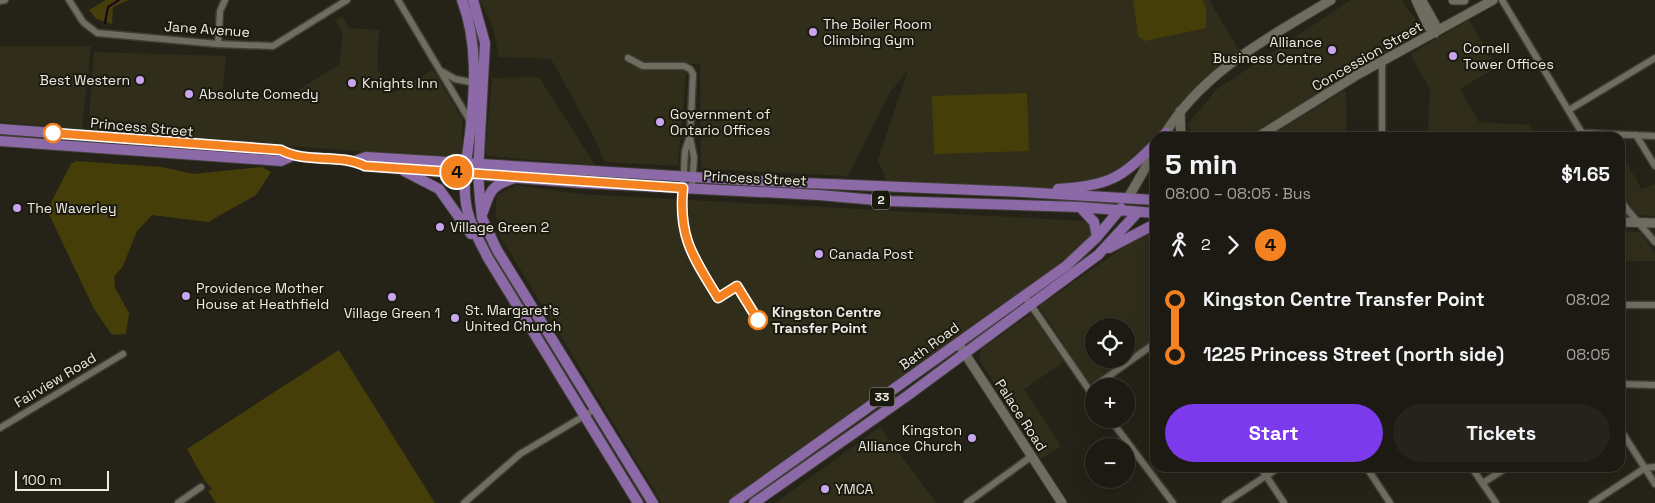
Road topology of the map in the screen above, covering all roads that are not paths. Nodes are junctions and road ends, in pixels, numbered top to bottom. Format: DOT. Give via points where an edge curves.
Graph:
graph roads {
  1 [pos="5,0"];
  2 [pos="69,0"];
  3 [pos="225,0"];
  4 [pos="347,0"];
  5 [pos="398,0"];
  6 [pos="462,0"];
  7 [pos="473,0"];
  8 [pos="1331,0"];
  9 [pos="1416,0"];
  10 [pos="1421,0"];
  11 [pos="1453,0"];
  12 [pos="1459,0"];
  13 [pos="1464,0"];
  14 [pos="1493,0"];
  15 [pos="1502,0"];
  16 [pos="0,1"];
  17 [pos="1435,33"];
  18 [pos="218,44"];
  19 [pos="628,58"];
  20 [pos="1655,58"];
  21 [pos="1382,61"];
  22 [pos="442,72"];
  23 [pos="478,84"];
  24 [pos="1569,110"];
  25 [pos="1180,111"];
  26 [pos="471,122"];
  27 [pos="0,129"];
  28 [pos="1166,132"];
  29 [pos="1181,132"];
  30 [pos="1266,132"];
  31 [pos="1382,132"];
  32 [pos="1582,132"];
  33 [pos="1625,135"];
  34 [pos="1636,135"];
  35 [pos="1655,136"];
  36 [pos="0,141"];
  37 [pos="1150,149"];
  38 [pos="222,153"];
  39 [pos="1150,160"];
  40 [pos="355,161"];
  41 [pos="1655,166"];
  42 [pos="396,168"];
  43 [pos="466,168"];
  44 [pos="479,168"];
  45 [pos="520,177"];
  46 [pos="689,177"];
  47 [pos="688,189"];
  48 [pos="1022,192"];
  49 [pos="1128,198"];
  50 [pos="1150,199"];
  51 [pos="1150,202"];
  52 [pos="1625,204"];
  53 [pos="1080,208"];
  54 [pos="1119,210"];
  55 [pos="1138,212"];
  56 [pos="1150,213"];
  57 [pos="482,218"];
  58 [pos="1625,222"];
  59 [pos="1639,222"];
  60 [pos="1655,223"];
  61 [pos="1150,226"];
  62 [pos="1097,237"];
  63 [pos="1655,242"];
  64 [pos="1098,255"];
  65 [pos="488,258"];
  66 [pos="1024,295"];
  67 [pos="1031,304"];
  68 [pos="1625,305"];
  69 [pos="1655,305"];
  70 [pos="958,342"];
  71 [pos="1150,347"];
  72 [pos="965,353"];
  73 [pos="122,354"];
  74 [pos="1086,378"];
  75 [pos="1107,378"];
  76 [pos="1625,384"];
  77 [pos="1655,385"];
  78 [pos="594,410"];
  79 [pos="585,415"];
  80 [pos="0,428"];
  81 [pos="1117,428"];
  82 [pos="1625,438"];
  83 [pos="1032,456"];
  84 [pos="1655,467"];
  85 [pos="1645,468"];
  86 [pos="1264,472"];
  87 [pos="1272,472"];
  88 [pos="1370,472"];
  89 [pos="1475,472"];
  90 [pos="1500,472"];
  91 [pos="1266,476"];
  92 [pos="1483,483"];
  93 [pos="1655,484"];
  94 [pos="201,487"];
  95 [pos="178,503"];
  96 [pos="464,503"];
  97 [pos="638,503"];
  98 [pos="653,503"];
  99 [pos="734,503"];
  100 [pos="754,503"];
  101 [pos="967,503"];
  102 [pos="1062,503"];
  103 [pos="1173,503"];
  104 [pos="1225,503"];
  105 [pos="1284,503"];
  106 [pos="1390,503"];
  107 [pos="1496,503"];
  108 [pos="1592,503"];
  1 -- 16 [label="street"];
  2 -- 18 [label="street, Jane Avenue" via="83,22 97,33"];
  3 -- 18 [label="street" via="220,11"];
  4 -- 18 [label="street, Jane Avenue" via="272,46"];
  5 -- 22 [label="street"];
  6 -- 23 [label="main road" via="473,37"];
  7 -- 23 [label="main road" via="485,43"];
  8 -- 25 [label="main road" via="1247,52 1220,72"];
  9 -- 17 [label="main road" via="1428,26"];
  10 -- 17 [label="main road" via="1435,24"];
  11 -- 12 [label="main road"];
  12 -- 13 [label="main road"];
  14 -- 17 [label="main road, Concession Street"];
  15 -- 24 [label="street"];
  17 -- 21 [label="main road, Concession Street"];
  19 -- 46 [label="street" via="643,66 684,66 693,74 690,138 694,157"];
  20 -- 24 [label="street"];
  21 -- 30 [label="main road, Concession Street"];
  21 -- 31 [label="street"];
  22 -- 23 [label="street" via="455,79"];
  22 -- 26 [label="street"];
  23 -- 26 [label="main road"];
  23 -- 44 [label="main road"];
  24 -- 32 [label="street"];
  25 -- 28 [label="main road"];
  25 -- 29 [label="main road"];
  26 -- 43 [label="main road"];
  27 -- 38 [label="main road, Princess Street / 2"];
  33 -- 34 [label="street"];
  34 -- 35 [label="street"];
  34 -- 41 [label="street"];
  36 -- 38 [label="main road, Princess Street / 2"];
  37 -- 48 [label="main road" via="1140,160 1103,184"];
  38 -- 40 [label="main road, Princess Street / 2" via="281,161 292,156"];
  39 -- 49 [label="main road"];
  40 -- 42 [label="main road, Princess Street / 2" via="365,166"];
  40 -- 43 [label="main road, Princess Street / 2" via="366,157"];
  42 -- 43 [label="main road, Princess Street / 2"];
  42 -- 65 [label="main road" via="440,189"];
  43 -- 44 [label="main road, Princess Street / 2"];
  43 -- 65 [label="main road" via="468,212"];
  44 -- 45 [label="main road, Princess Street / 2"];
  44 -- 46 [label="main road, Princess Street / 2"];
  44 -- 57 [label="main road"];
  45 -- 47 [label="main road, Princess Street / 2"];
  45 -- 57 [label="main road" via="497,184 488,194"];
  46 -- 47 [label="street"];
  46 -- 48 [label="main road, Princess Street / 2"];
  47 -- 53 [label="main road, Princess Street / 2"];
  48 -- 49 [label="main road, Princess Street / 2"];
  49 -- 50 [label="main road, Princess Street / 2"];
  49 -- 54 [label="main road, Bath Road / 33"];
  51 -- 55 [label="main road, 33"];
  52 -- 59 [label="street"];
  53 -- 54 [label="main road, Princess Street / 2"];
  53 -- 62 [label="main road" via="1094,222"];
  54 -- 55 [label="main road, Princess Street / 2"];
  54 -- 62 [label="main road, Bath Road / 33"];
  55 -- 56 [label="main road, Princess Street / 2"];
  55 -- 64 [label="main road, Bath Road / 33"];
  57 -- 78 [label="main road" via="497,250"];
  58 -- 59 [label="main road"];
  59 -- 60 [label="main road"];
  59 -- 63 [label="street"];
  61 -- 64 [label="main road"];
  62 -- 66 [label="main road, Bath Road / 33" via="1066,266"];
  64 -- 67 [label="main road, Bath Road / 33"];
  65 -- 79 [label="main road"];
  66 -- 67 [label="street"];
  66 -- 70 [label="main road, Bath Road / 33"];
  67 -- 72 [label="main road, Bath Road / 33"];
  67 -- 74 [label="street"];
  68 -- 69 [label="street"];
  70 -- 72 [label="main road, Palace Road"];
  70 -- 99 [label="main road, Bath Road / 33"];
  71 -- 75 [label="street"];
  72 -- 83 [label="main road, Palace Road"];
  72 -- 100 [label="main road, Bath Road / 33"];
  73 -- 80 [label="street, Fairview Road"];
  76 -- 77 [label="street"];
  78 -- 79 [label="street"];
  78 -- 98 [label="main road"];
  79 -- 96 [label="street" via="520,454"];
  79 -- 97 [label="main road"];
  81 -- 103 [label="street"];
  82 -- 85 [label="street"];
  83 -- 101 [label="street"];
  83 -- 102 [label="main road, Palace Road"];
  84 -- 85 [label="street"];
  85 -- 93 [label="street"];
  85 -- 108 [label="street"];
  86 -- 91 [label="street"];
  87 -- 91 [label="street"];
  88 -- 106 [label="street"];
  89 -- 92 [label="street"];
  90 -- 92 [label="street"];
  91 -- 104 [label="street"];
  91 -- 105 [label="street"];
  92 -- 107 [label="street"];
  94 -- 95 [label="street"];
}
